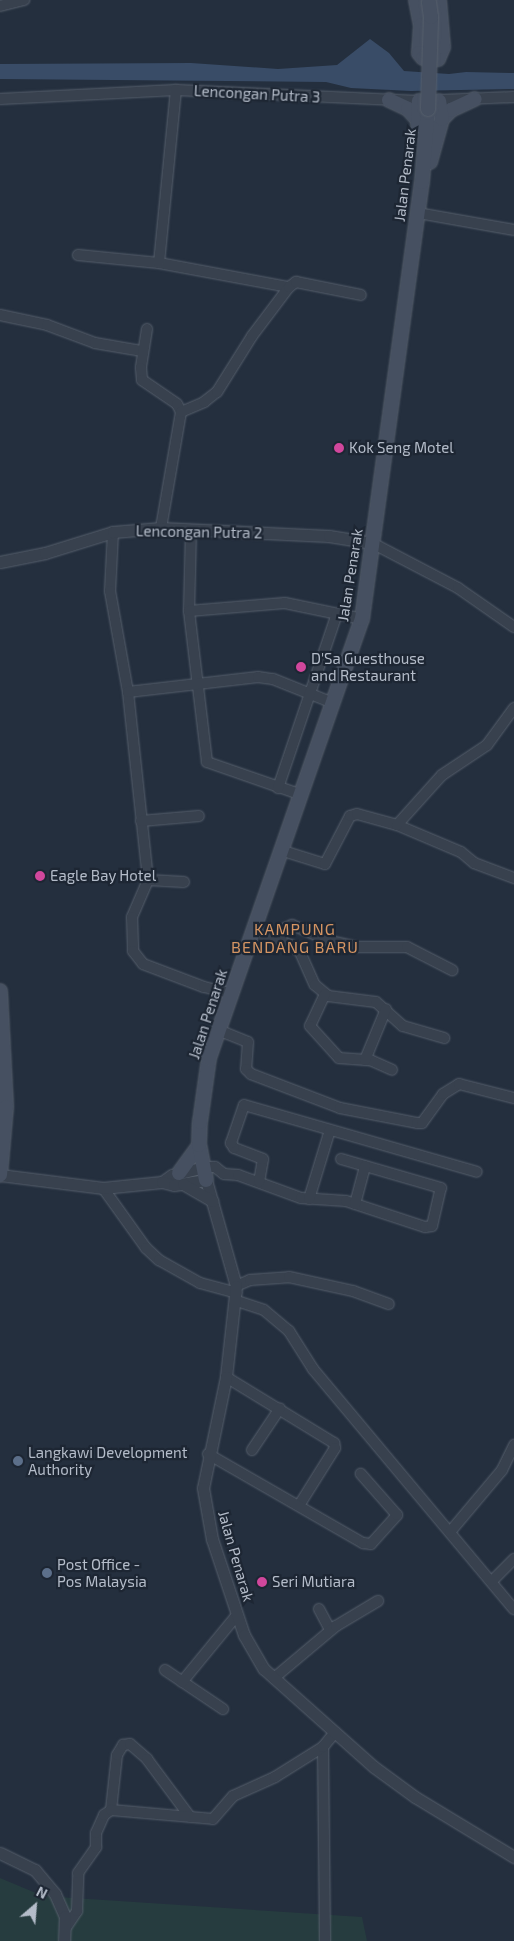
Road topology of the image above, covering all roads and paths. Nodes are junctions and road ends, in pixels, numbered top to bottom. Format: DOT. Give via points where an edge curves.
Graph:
graph roads {
  1 [pos="24,0"];
  2 [pos="428,0"];
  3 [pos="0,6"];
  4 [pos="176,90"];
  5 [pos="514,97"];
  6 [pos="0,98"];
  7 [pos="475,99"];
  8 [pos="389,100"];
  9 [pos="429,104"];
  10 [pos="418,120"];
  11 [pos="442,120"];
  12 [pos="422,182"];
  13 [pos="416,219"];
  14 [pos="514,230"];
  15 [pos="78,255"];
  16 [pos="158,262"];
  17 [pos="288,287"];
  18 [pos="361,295"];
  19 [pos="0,315"];
  20 [pos="147,329"];
  21 [pos="142,351"];
  22 [pos="181,412"];
  23 [pos="161,528"];
  24 [pos="191,530"];
  25 [pos="114,532"];
  26 [pos="372,543"];
  27 [pos="0,562"];
  28 [pos="189,611"];
  29 [pos="337,614"];
  30 [pos="362,619"];
  31 [pos="514,627"];
  32 [pos="198,683"];
  33 [pos="128,692"];
  34 [pos="310,695"];
  35 [pos="333,703"];
  36 [pos="514,708"];
  37 [pos="278,788"];
  38 [pos="298,794"];
  39 [pos="198,816"];
  40 [pos="141,821"];
  41 [pos="397,825"];
  42 [pos="280,850"];
  43 [pos="514,878"];
  44 [pos="148,880"];
  45 [pos="184,882"];
  46 [pos="252,933"];
  47 [pos="280,940"];
  48 [pos="452,970"];
  49 [pos="0,991"];
  50 [pos="231,993"];
  51 [pos="325,994"];
  52 [pos="386,1009"];
  53 [pos="218,1030"];
  54 [pos="444,1038"];
  55 [pos="365,1060"];
  56 [pos="392,1070"];
  57 [pos="514,1098"];
  58 [pos="330,1130"];
  59 [pos="199,1145"];
  60 [pos="341,1159"];
  61 [pos="366,1166"];
  62 [pos="477,1172"];
  63 [pos="205,1174"];
  64 [pos="0,1175"];
  65 [pos="181,1178"];
  66 [pos="259,1182"];
  67 [pos="103,1188"];
  68 [pos="309,1199"];
  69 [pos="212,1201"];
  70 [pos="355,1204"];
  71 [pos="237,1294"];
  72 [pos="389,1304"];
  73 [pos="226,1377"];
  74 [pos="280,1408"];
  75 [pos="514,1446"];
  76 [pos="252,1450"];
  77 [pos="208,1454"];
  78 [pos="362,1474"];
  79 [pos="300,1504"];
  80 [pos="450,1532"];
  81 [pos="514,1559"];
  82 [pos="492,1581"];
  83 [pos="378,1601"];
  84 [pos="319,1609"];
  85 [pos="514,1609"];
  86 [pos="237,1616"];
  87 [pos="330,1630"];
  88 [pos="165,1670"];
  89 [pos="274,1678"];
  90 [pos="182,1682"];
  91 [pos="223,1709"];
  92 [pos="335,1732"];
  93 [pos="323,1747"];
  94 [pos="111,1810"];
  95 [pos="190,1817"];
  96 [pos="0,1853"];
  97 [pos="514,1857"];
  98 [pos="64,1935"];
  99 [pos="325,1941"];
  1 -- 3 [label="street"];
  2 -- 9 [label="main road, Jalan Penarak, bridge" via="431,17"];
  4 -- 6 [label="street, Lencongan Putra 3"];
  4 -- 8 [label="street, Lencongan Putra 3"];
  4 -- 16 [label="street"];
  5 -- 7 [label="street, Lencongan Putra 3"];
  7 -- 9 [label="street, Lencongan Putra 3"];
  7 -- 11 [label="main road" via="451,110"];
  8 -- 9 [label="street, Lencongan Putra 3"];
  8 -- 10 [label="main road" via="408,109"];
  9 -- 10 [label="main road"];
  9 -- 11 [label="main road"];
  9 -- 12 [label="main road, Jalan Penarak"];
  10 -- 13 [label="main road" via="412,204"];
  11 -- 12 [label="main road"];
  12 -- 13 [label="main road, Jalan Penarak"];
  13 -- 14 [label="street"];
  13 -- 26 [label="main road, Jalan Penarak"];
  15 -- 16 [label="street"];
  16 -- 17 [label="street"];
  17 -- 18 [label="street" via="302,280"];
  17 -- 22 [label="street" via="217,392"];
  19 -- 21 [label="street" via="47,325 95,343"];
  20 -- 21 [label="street"];
  21 -- 22 [label="street" via="142,380 177,404"];
  22 -- 23 [label="street"];
  23 -- 24 [label="street, Lencongan Putra 2"];
  23 -- 25 [label="street, Lencongan Putra 2"];
  24 -- 26 [label="street, Lencongan Putra 2" via="329,536"];
  24 -- 28 [label="street"];
  25 -- 27 [label="street, Lencongan Putra 2" via="45,553"];
  25 -- 33 [label="street" via="110,591"];
  26 -- 30 [label="main road, Jalan Penarak"];
  26 -- 31 [label="street" via="458,588"];
  28 -- 29 [label="street" via="285,603"];
  28 -- 32 [label="street"];
  29 -- 30 [label="street"];
  29 -- 34 [label="street"];
  30 -- 35 [label="main road, Jalan Penarak"];
  32 -- 33 [label="street"];
  32 -- 34 [label="street" via="258,677 273,679"];
  32 -- 37 [label="street" via="206,762"];
  33 -- 40 [label="street"];
  34 -- 35 [label="street"];
  34 -- 37 [label="street"];
  35 -- 38 [label="main road, Jalan Penarak"];
  36 -- 41 [label="street" via="487,745 442,775"];
  37 -- 38 [label="street"];
  38 -- 42 [label="main road, Jalan Penarak"];
  39 -- 40 [label="street"];
  40 -- 44 [label="street"];
  41 -- 42 [label="street" via="357,814 350,816 325,864"];
  41 -- 43 [label="street" via="461,852 474,863"];
  42 -- 46 [label="main road, Jalan Penarak"];
  44 -- 45 [label="street"];
  44 -- 50 [label="street" via="132,917 130,932 136,960 204,987"];
  46 -- 47 [label="street"];
  46 -- 50 [label="main road, Jalan Penarak"];
  47 -- 48 [label="street" via="285,928 292,925 330,941 358,947 407,947"];
  47 -- 51 [label="street" via="300,952 315,985"];
  49 -- 64 [label="main road" via="6,1107"];
  50 -- 53 [label="main road, Jalan Penarak"];
  51 -- 52 [label="street" via="338,1000 376,1002"];
  51 -- 55 [label="street" via="310,1026 339,1058"];
  52 -- 54 [label="street" via="403,1026"];
  52 -- 55 [label="street"];
  53 -- 57 [label="street" via="248,1042 246,1069 251,1074 340,1108 422,1123 443,1094 459,1084"];
  53 -- 59 [label="main road, Jalan Penarak" via="204,1084"];
  55 -- 56 [label="street"];
  58 -- 62 [label="street"];
  58 -- 66 [label="street" via="244,1105 231,1143 234,1148 263,1159"];
  58 -- 68 [label="street"];
  59 -- 63 [label="main road, Jalan Penarak"];
  59 -- 65 [label="main road"];
  60 -- 61 [label="street"];
  61 -- 70 [label="street"];
  61 -- 70 [label="street" via="438,1186 442,1192 436,1216 432,1226 425,1227"];
  63 -- 65 [label="street"];
  63 -- 66 [label="street" via="224,1174"];
  63 -- 69 [label="street, Jalan Penarak"];
  64 -- 67 [label="street"];
  65 -- 67 [label="street"];
  65 -- 69 [label="street"];
  66 -- 68 [label="street"];
  67 -- 71 [label="street" via="146,1248 159,1260 200,1283"];
  68 -- 70 [label="street"];
  69 -- 71 [label="street, Jalan Penarak"];
  71 -- 72 [label="street" via="250,1280 290,1277 343,1288"];
  71 -- 73 [label="street, Jalan Penarak"];
  71 -- 80 [label="street" via="279,1320 313,1369"];
  73 -- 74 [label="street"];
  73 -- 77 [label="street, Jalan Penarak"];
  74 -- 76 [label="street"];
  74 -- 79 [label="street" via="335,1445"];
  75 -- 80 [label="street" via="502,1470"];
  77 -- 79 [label="street"];
  77 -- 86 [label="street, Jalan Penarak" via="204,1471 205,1504 217,1557"];
  78 -- 79 [label="street" via="397,1515 371,1544 363,1543"];
  80 -- 82 [label="street"];
  81 -- 82 [label="street"];
  82 -- 85 [label="street"];
  83 -- 87 [label="street"];
  84 -- 87 [label="street"];
  86 -- 89 [label="street, Jalan Penarak" via="256,1656"];
  86 -- 90 [label="street"];
  87 -- 89 [label="street"];
  88 -- 90 [label="street"];
  89 -- 92 [label="street, Jalan Penarak"];
  90 -- 91 [label="street"];
  92 -- 93 [label="street"];
  92 -- 97 [label="street, Jalan Penarak" via="374,1767 415,1797"];
  93 -- 95 [label="street" via="275,1777 233,1796 213,1819"];
  93 -- 99 [label="street"];
  94 -- 95 [label="street"];
  94 -- 95 [label="street" via="117,1755 123,1745 130,1744 147,1758"];
  94 -- 98 [label="street" via="99,1824 96,1847 78,1873 77,1911"];
  96 -- 98 [label="street" via="34,1870 44,1880 60,1904"];
}
